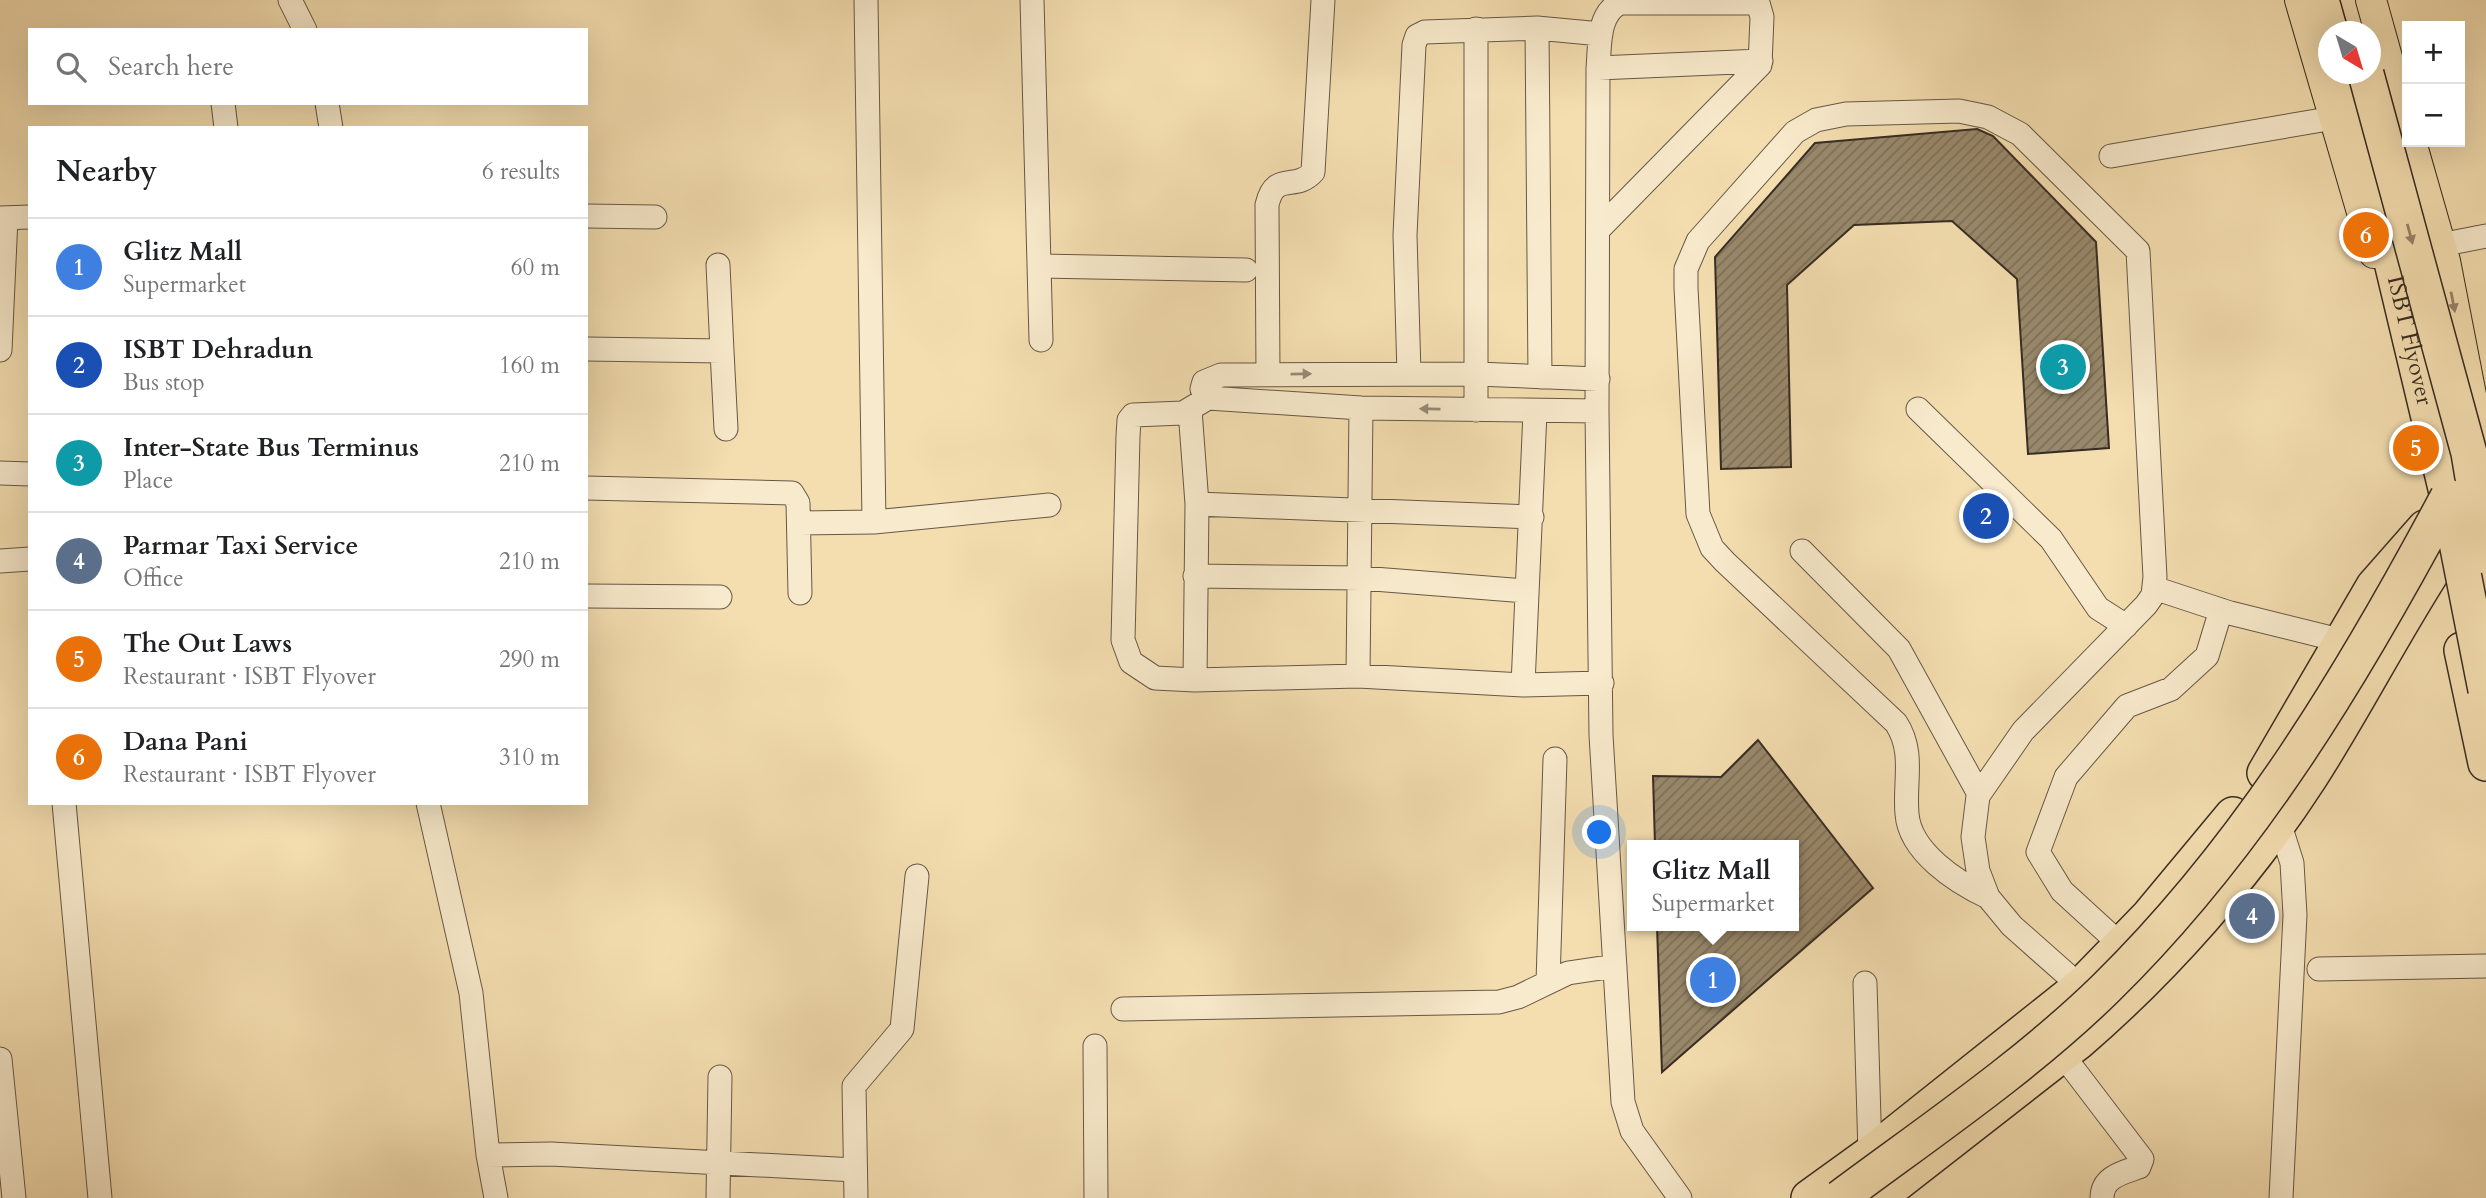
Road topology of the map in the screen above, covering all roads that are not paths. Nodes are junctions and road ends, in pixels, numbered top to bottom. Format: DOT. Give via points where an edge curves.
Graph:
graph roads {
  1 [pos="290,0"];
  2 [pos="866,0"];
  3 [pos="1032,0"];
  4 [pos="1323,0"];
  5 [pos="2300,0"];
  6 [pos="2321,0"];
  7 [pos="2346,0"];
  8 [pos="2371,0"];
  9 [pos="2327,21"];
  10 [pos="2352,21"];
  11 [pos="304,28"];
  12 [pos="1537,28"];
  13 [pos="1476,29"];
  14 [pos="1601,34"];
  15 [pos="1761,61"];
  16 [pos="1598,68"];
  17 [pos="2345,84"];
  18 [pos="2369,84"];
  19 [pos="223,105"];
  20 [pos="327,105"];
  21 [pos="2402,112"];
  22 [pos="2334,118"];
  23 [pos="226,126"];
  24 [pos="331,126"];
  25 [pos="2412,147"];
  26 [pos="2111,156"];
  27 [pos="588,216"];
  28 [pos="28,217"];
  29 [pos="655,217"];
  30 [pos="3,218"];
  31 [pos="1599,229"];
  32 [pos="2486,236"];
  33 [pos="2440,245"];
  34 [pos="718,265"];
  35 [pos="1041,266"];
  36 [pos="1246,270"];
  37 [pos="1041,340"];
  38 [pos="588,349"];
  39 [pos="0,350"];
  40 [pos="722,351"];
  41 [pos="1340,374"];
  42 [pos="1409,374"];
  43 [pos="1477,374"];
  44 [pos="1268,375"];
  45 [pos="1540,377"];
  46 [pos="1598,379"];
  47 [pos="1199,404"];
  48 [pos="1351,406"];
  49 [pos="1917,409"];
  50 [pos="1476,410"];
  51 [pos="1597,411"];
  52 [pos="1535,412"];
  53 [pos="726,429"];
  54 [pos="2486,471"];
  55 [pos="0,473"];
  56 [pos="28,474"];
  57 [pos="588,488"];
  58 [pos="2486,497"];
  59 [pos="1197,504"];
  60 [pos="1049,505"];
  61 [pos="2439,509"];
  62 [pos="1362,511"];
  63 [pos="1532,517"];
  64 [pos="874,522"];
  65 [pos="799,523"];
  66 [pos="1802,551"];
  67 [pos="2447,555"];
  68 [pos="2486,556"];
  69 [pos="28,559"];
  70 [pos="0,561"];
  71 [pos="1195,576"];
  72 [pos="1361,578"];
  73 [pos="2154,588"];
  74 [pos="1526,591"];
  75 [pos="800,593"];
  76 [pos="588,596"];
  77 [pos="720,597"];
  78 [pos="2221,610"];
  79 [pos="2126,626"];
  80 [pos="2343,641"];
  81 [pos="1359,676"];
  82 [pos="1195,680"];
  83 [pos="1602,684"];
  84 [pos="1522,685"];
  85 [pos="2486,690"];
  86 [pos="1555,759"];
  87 [pos="2486,763"];
  88 [pos="1979,794"];
  89 [pos="64,805"];
  90 [pos="428,805"];
  91 [pos="2278,822"];
  92 [pos="917,876"];
  93 [pos="1987,897"];
  94 [pos="2121,945"];
  95 [pos="1615,966"];
  96 [pos="2486,966"];
  97 [pos="2319,968"];
  98 [pos="1548,982"];
  99 [pos="1865,983"];
  100 [pos="2081,986"];
  101 [pos="1124,1009"];
  102 [pos="2108,1016"];
  103 [pos="1095,1046"];
  104 [pos="2062,1054"];
  105 [pos="0,1059"];
  106 [pos="720,1077"];
  107 [pos="1870,1154"];
  108 [pos="488,1155"];
  109 [pos="718,1162"];
  110 [pos="855,1170"];
  111 [pos="14,1198"];
  112 [pos="100,1198"];
  113 [pos="496,1198"];
  114 [pos="718,1198"];
  115 [pos="856,1198"];
  116 [pos="1096,1198"];
  117 [pos="1680,1198"];
  118 [pos="1809,1198"];
  119 [pos="1840,1198"];
  120 [pos="1878,1198"];
  121 [pos="2102,1198"];
  122 [pos="2281,1198"];
  1 -- 11 [label="street"];
  2 -- 64 [label="street"];
  3 -- 35 [label="street"];
  4 -- 44 [label="street" via="1313,172 1300,181 1273,187 1267,205"];
  5 -- 22 [label="main road"];
  6 -- 9 [label="highway"];
  7 -- 10 [label="highway"];
  8 -- 21 [label="main road"];
  12 -- 13 [label="street"];
  12 -- 14 [label="street"];
  12 -- 45 [label="street"];
  13 -- 42 [label="street" via="1425,32 1417,36 1414,45 1405,235"];
  13 -- 43 [label="street"];
  14 -- 15 [label="street" via="1607,14 1619,3 1752,1 1761,10"];
  14 -- 16 [label="street"];
  15 -- 16 [label="street"];
  15 -- 31 [label="street"];
  16 -- 31 [label="street"];
  17 -- 61 [label="highway, ISBT Flyover" via="2377,199"];
  18 -- 68 [label="highway, ISBT Flyover, one-way, bridge" via="2469,453"];
  19 -- 23 [label="street"];
  20 -- 24 [label="street"];
  22 -- 26 [label="street"];
  22 -- 61 [label="main road" via="2388,300"];
  25 -- 33 [label="main road"];
  27 -- 29 [label="street"];
  28 -- 30 [label="street"];
  30 -- 39 [label="street"];
  31 -- 46 [label="street"];
  32 -- 33 [label="street"];
  33 -- 54 [label="main road, one-way"];
  34 -- 40 [label="street"];
  35 -- 36 [label="street"];
  35 -- 37 [label="street"];
  38 -- 40 [label="street"];
  40 -- 53 [label="street"];
  41 -- 42 [label="street"];
  44 -- 41 [label="street, one-way"];
  41 -- 48 [label="street"];
  42 -- 43 [label="street"];
  43 -- 45 [label="street"];
  43 -- 50 [label="street"];
  44 -- 47 [label="street" via="1207,379"];
  45 -- 46 [label="street"];
  46 -- 51 [label="street"];
  47 -- 48 [label="street"];
  47 -- 59 [label="street"];
  47 -- 82 [label="street" via="1173,415 1136,414 1129,420 1123,640 1131,662 1147,676"];
  50 -- 48 [label="street, one-way"];
  48 -- 62 [label="street"];
  49 -- 79 [label="street" via="2051,539 2098,608"];
  50 -- 52 [label="street"];
  51 -- 52 [label="street"];
  51 -- 83 [label="street"];
  52 -- 63 [label="street"];
  55 -- 56 [label="street"];
  57 -- 65 [label="street" via="788,491 798,503"];
  58 -- 61 [label="highway" via="2462,492 2442,502"];
  59 -- 62 [label="street"];
  59 -- 71 [label="street"];
  60 -- 64 [label="street"];
  61 -- 67 [label="highway" via="2434,537"];
  61 -- 80 [label="highway" via="2391,564"];
  61 -- 85 [label="highway, ISBT Flyover, bridge"];
  61 -- 119 [label="highway, bridge" via="2400,585 2299,753 2259,813 2178,914 2056,1034"];
  62 -- 63 [label="street"];
  62 -- 72 [label="street"];
  63 -- 74 [label="street"];
  64 -- 65 [label="street"];
  65 -- 75 [label="street"];
  66 -- 88 [label="street" via="1899,649"];
  67 -- 68 [label="highway" via="2472,562"];
  67 -- 87 [label="highway" via="2464,667"];
  67 -- 91 [label="highway" via="2407,609 2308,781"];
  69 -- 70 [label="street"];
  71 -- 72 [label="street"];
  71 -- 82 [label="street"];
  72 -- 74 [label="street"];
  72 -- 81 [label="street"];
  73 -- 78 [label="street"];
  73 -- 79 [label="street" via="2150,601"];
  73 -- 93 [label="street" via="2139,259 2132,243 2020,134 1988,117 1959,111 1846,114 1816,120 1795,132 1690,255 1686,288 1698,514 1712,548 1725,562 1896,723 1909,755 1909,825 1939,865"];
  74 -- 84 [label="street"];
  76 -- 77 [label="street"];
  78 -- 80 [label="street"];
  78 -- 94 [label="street" via="2207,656 2171,689 2127,706 2066,777 2038,852 2062,891"];
  79 -- 88 [label="street" via="2016,738"];
  80 -- 94 [label="highway" via="2267,769 2212,843"];
  81 -- 82 [label="street"];
  81 -- 84 [label="street"];
  83 -- 84 [label="street"];
  83 -- 95 [label="street"];
  86 -- 98 [label="street"];
  88 -- 93 [label="street" via="1973,837"];
  89 -- 112 [label="street"];
  90 -- 108 [label="street" via="471,993"];
  91 -- 102 [label="highway" via="2179,943"];
  91 -- 122 [label="street" via="2292,863 2295,915"];
  92 -- 110 [label="street" via="902,1030 854,1086"];
  93 -- 100 [label="street" via="2012,926"];
  94 -- 100 [label="highway"];
  95 -- 98 [label="street" via="1580,970"];
  95 -- 117 [label="street" via="1626,1117"];
  96 -- 97 [label="street"];
  98 -- 101 [label="street" via="1499,1002"];
  99 -- 107 [label="street"];
  100 -- 102 [label="street"];
  100 -- 107 [label="highway"];
  102 -- 104 [label="highway"];
  103 -- 116 [label="street"];
  104 -- 120 [label="highway"];
  104 -- 121 [label="street" via="2142,1159 2139,1167 2109,1180"];
  105 -- 111 [label="street"];
  106 -- 109 [label="street"];
  107 -- 118 [label="highway"];
  108 -- 109 [label="street"];
  108 -- 113 [label="street"];
  109 -- 110 [label="street"];
  109 -- 114 [label="street"];
  110 -- 115 [label="street"];
}
